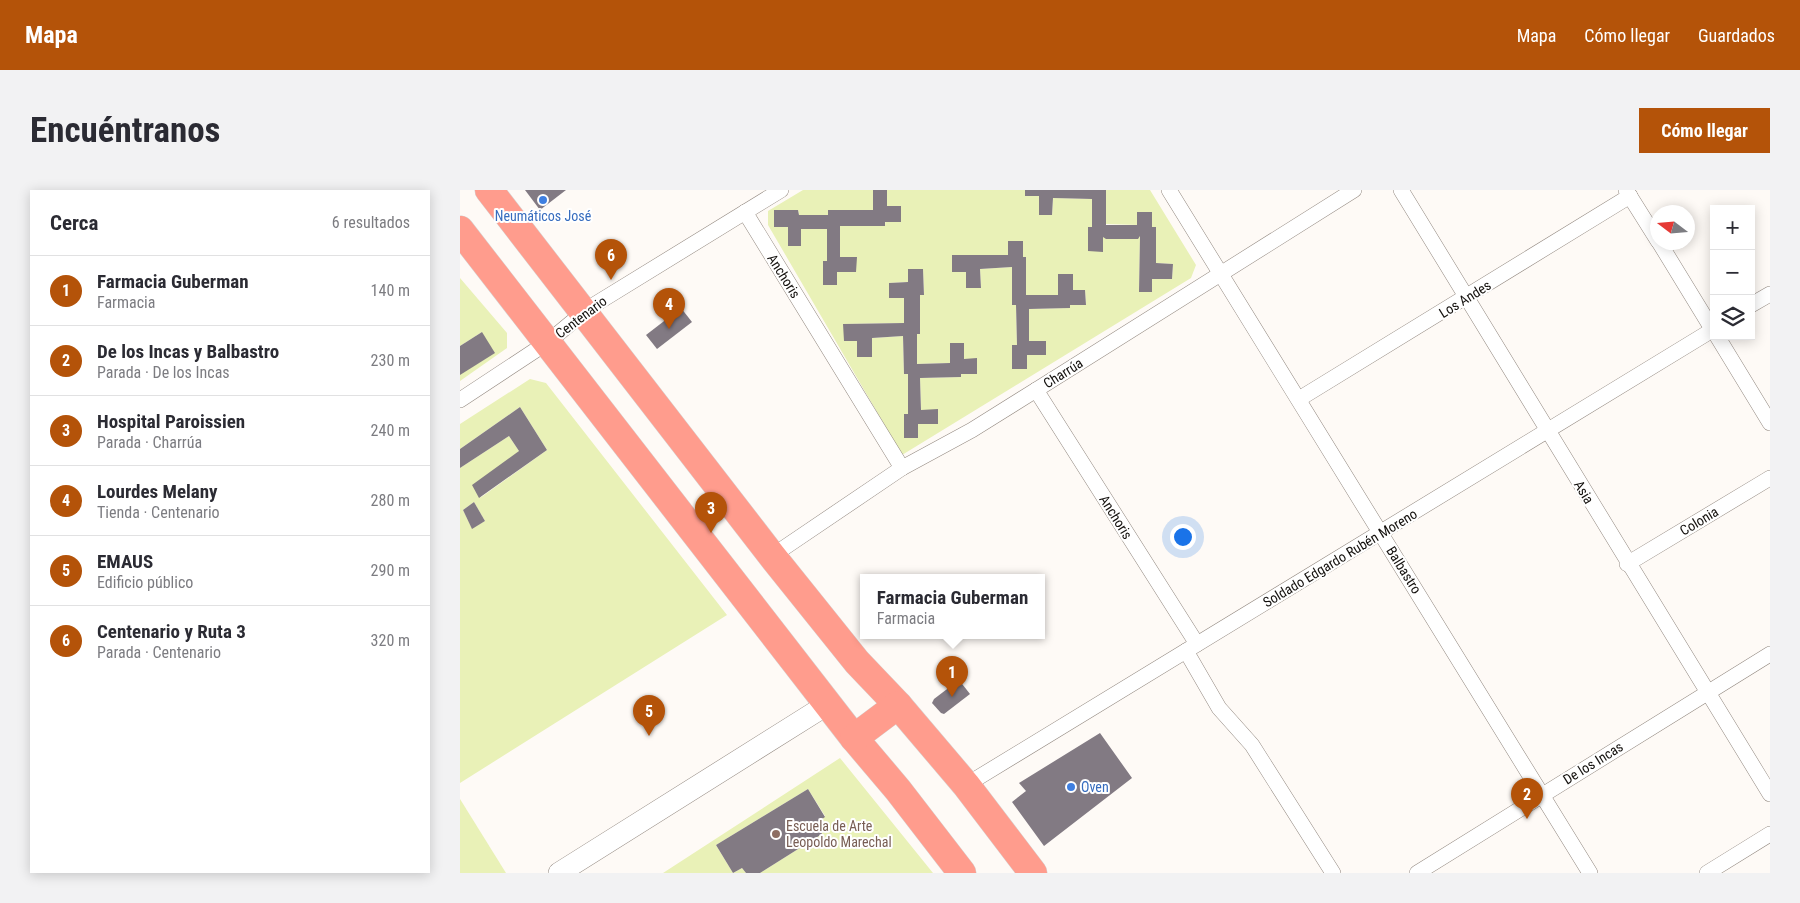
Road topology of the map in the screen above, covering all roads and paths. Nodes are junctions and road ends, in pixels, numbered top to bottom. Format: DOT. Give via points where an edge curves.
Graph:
graph roads {
  1 [pos="489,190"];
  2 [pos="781,190"];
  3 [pos="1169,190"];
  4 [pos="1354,190"];
  5 [pos="1400,190"];
  6 [pos="1628,193"];
  7 [pos="745,212"];
  8 [pos="1650,229"];
  9 [pos="460,230"];
  10 [pos="1663,250"];
  11 [pos="1221,274"];
  12 [pos="1770,294"];
  13 [pos="1466,298"];
  14 [pos="1755,303"];
  15 [pos="583,313"];
  16 [pos="1710,326"];
  17 [pos="1710,334"];
  18 [pos="1719,340"];
  19 [pos="548,342"];
  20 [pos="1036,390"];
  21 [pos="1299,399"];
  22 [pos="460,400"];
  23 [pos="1770,423"];
  24 [pos="1546,430"];
  25 [pos="902,468"];
  26 [pos="1770,478"];
  27 [pos="1382,533"];
  28 [pos="772,556"];
  29 [pos="1628,564"];
  30 [pos="1192,648"];
  31 [pos="1770,654"];
  32 [pos="1707,692"];
  33 [pos="828,704"];
  34 [pos="898,705"];
  35 [pos="854,738"];
  36 [pos="966,786"];
  37 [pos="1770,794"];
  38 [pos="1542,795"];
  39 [pos="1770,834"];
  40 [pos="559,873"];
  41 [pos="962,873"];
  42 [pos="1032,873"];
  43 [pos="1333,873"];
  44 [pos="1417,873"];
  45 [pos="1590,873"];
  46 [pos="1707,873"];
  1 -- 15 [label="highway"];
  2 -- 7 [label="street, Centenario"];
  3 -- 11 [label="street, Balbastro"];
  4 -- 11 [label="street, Charrúa"];
  5 -- 13 [label="street, Asia"];
  6 -- 8 [label="street"];
  6 -- 13 [label="street, Los Andes"];
  7 -- 15 [label="street, Centenario"];
  7 -- 25 [label="street, Anchoris"];
  9 -- 19 [label="highway"];
  10 -- 16 [label="street"];
  11 -- 20 [label="street, Charrúa"];
  11 -- 21 [label="street, Balbastro"];
  12 -- 14 [label="street"];
  13 -- 21 [label="street, Los Andes"];
  13 -- 24 [label="street, Asia"];
  15 -- 19 [label="street, Centenario"];
  15 -- 28 [label="highway"];
  17 -- 24 [label="street, Soldado Edgardo Rubén Moreno"];
  18 -- 23 [label="street"];
  19 -- 22 [label="street, Centenario"];
  19 -- 33 [label="highway"];
  20 -- 25 [label="street, Charrúa"];
  20 -- 30 [label="street, Anchoris"];
  21 -- 27 [label="street, Balbastro"];
  24 -- 27 [label="street, Soldado Edgardo Rubén Moreno"];
  24 -- 29 [label="street, Asia"];
  25 -- 28 [label="street, Charrúa"];
  26 -- 29 [label="street, Colonia"];
  27 -- 30 [label="street, Soldado Edgardo Rubén Moreno"];
  27 -- 38 [label="street, Balbastro"];
  28 -- 34 [label="highway" via="857,662"];
  29 -- 32 [label="street, Asia"];
  30 -- 36 [label="street, Soldado Edgardo Rubén Moreno"];
  30 -- 43 [label="street, Anchoris" via="1220,708 1252,745"];
  31 -- 32 [label="street, De los Incas"];
  32 -- 37 [label="street, Asia"];
  32 -- 38 [label="street, De los Incas"];
  33 -- 35 [label="highway"];
  33 -- 40 [label="street"];
  34 -- 35 [label="highway"];
  34 -- 36 [label="highway"];
  35 -- 41 [label="highway"];
  36 -- 42 [label="highway"];
  38 -- 44 [label="street, De los Incas"];
  38 -- 45 [label="street, Balbastro"];
  39 -- 46 [label="street"];
}
